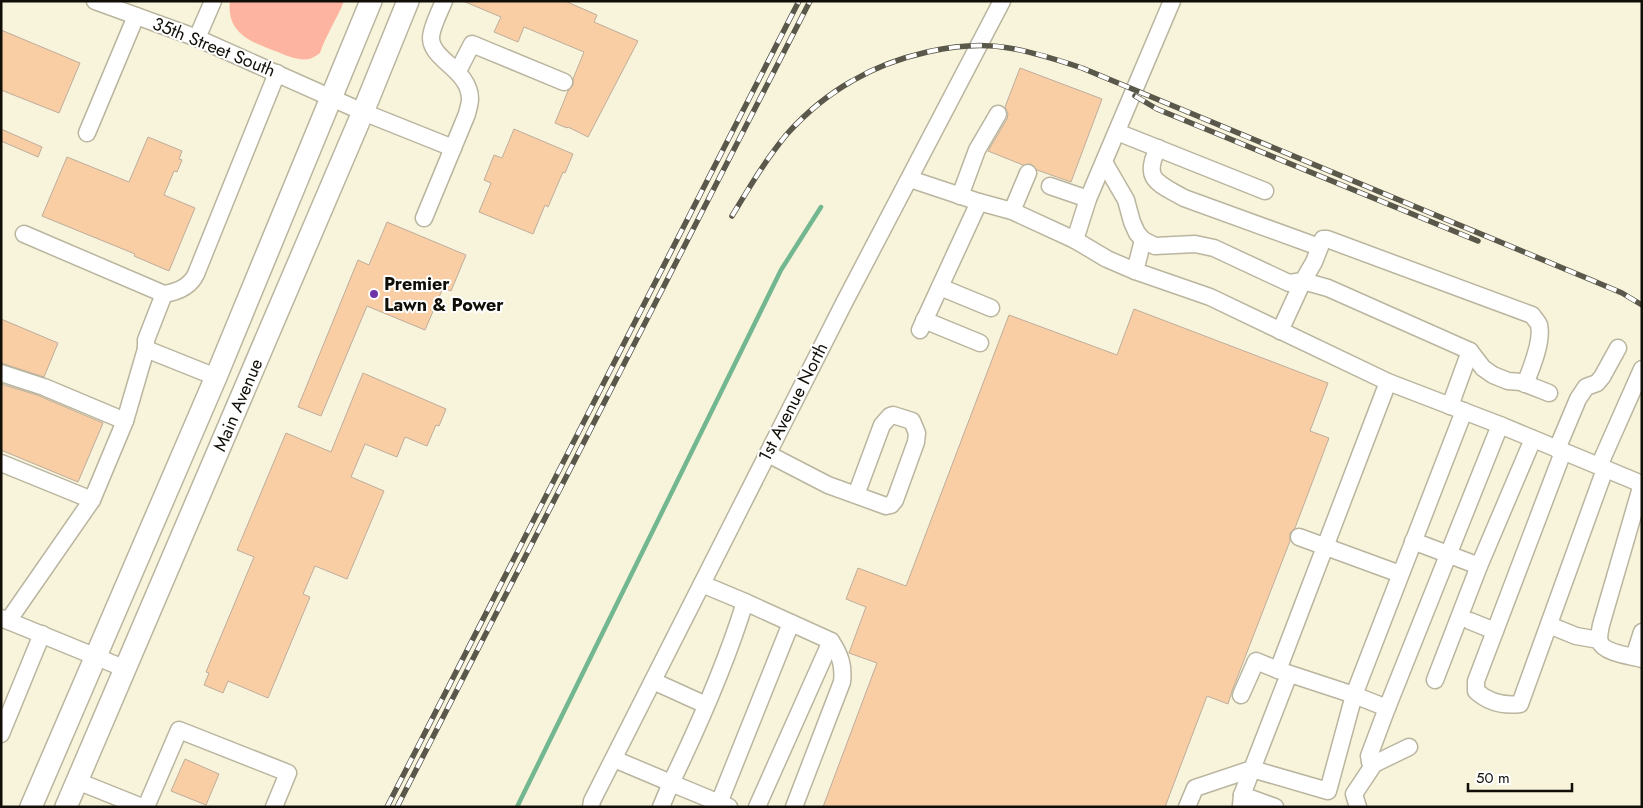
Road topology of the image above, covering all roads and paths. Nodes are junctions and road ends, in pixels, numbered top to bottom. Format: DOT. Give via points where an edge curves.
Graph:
graph roads {
  1 [pos="95,1"];
  2 [pos="213,1"];
  3 [pos="371,1"];
  4 [pos="408,1"];
  5 [pos="444,1"];
  6 [pos="1002,1"];
  7 [pos="1172,1"];
  8 [pos="136,16"];
  9 [pos="197,38"];
  10 [pos="458,71"];
  11 [pos="277,73"];
  12 [pos="564,82"];
  13 [pos="332,97"];
  14 [pos="363,112"];
  15 [pos="998,114"];
  16 [pos="1117,132"];
  17 [pos="87,133"];
  18 [pos="453,148"];
  19 [pos="1158,148"];
  20 [pos="1104,162"];
  21 [pos="1028,173"];
  22 [pos="910,178"];
  23 [pos="1050,186"];
  24 [pos="1265,191"];
  25 [pos="960,196"];
  26 [pos="1088,199"];
  27 [pos="979,202"];
  28 [pos="1012,211"];
  29 [pos="424,218"];
  30 [pos="24,234"];
  31 [pos="1075,240"];
  32 [pos="1143,240"];
  33 [pos="1319,246"];
  34 [pos="1135,271"];
  35 [pos="1303,281"];
  36 [pos="940,287"];
  37 [pos="164,294"];
  38 [pos="992,308"];
  39 [pos="1280,331"];
  40 [pos="980,343"];
  41 [pos="1618,348"];
  42 [pos="146,349"];
  43 [pos="1470,351"];
  44 [pos="1642,369"];
  45 [pos="1,373"];
  46 [pos="216,377"];
  47 [pos="1388,382"];
  48 [pos="1526,384"];
  49 [pos="1549,393"];
  50 [pos="1457,408"];
  51 [pos="126,421"];
  52 [pos="1500,425"];
  53 [pos="1533,439"];
  54 [pos="1560,450"];
  55 [pos="768,454"];
  56 [pos="1,463"];
  57 [pos="1602,468"];
  58 [pos="856,495"];
  59 [pos="92,500"];
  60 [pos="1635,528"];
  61 [pos="1299,537"];
  62 [pos="1413,541"];
  63 [pos="1326,547"];
  64 [pos="1448,554"];
  65 [pos="1480,566"];
  66 [pos="1400,574"];
  67 [pos="702,584"];
  68 [pos="745,602"];
  69 [pos="5,619"];
  70 [pos="1470,621"];
  71 [pos="791,623"];
  72 [pos="1549,624"];
  73 [pos="1495,631"];
  74 [pos="1642,632"];
  75 [pos="42,634"];
  76 [pos="1599,640"];
  77 [pos="831,641"];
  78 [pos="97,657"];
  79 [pos="1638,658"];
  80 [pos="126,669"];
  81 [pos="1283,672"];
  82 [pos="1435,680"];
  83 [pos="653,681"];
  84 [pos="1241,695"];
  85 [pos="1354,695"];
  86 [pos="706,705"];
  87 [pos="1387,708"];
  88 [pos="1,734"];
  89 [pos="1409,747"];
  90 [pos="614,759"];
  91 [pos="1374,764"];
  92 [pos="1252,769"];
  93 [pos="76,781"];
  94 [pos="671,783"];
  95 [pos="1328,791"];
  96 [pos="1356,800"];
  97 [pos="1243,801"];
  98 [pos="114,802"];
  99 [pos="724,805"];
  100 [pos="31,807"];
  101 [pos="66,807"];
  102 [pos="142,807"];
  103 [pos="146,807"];
  104 [pos="274,807"];
  105 [pos="591,807"];
  106 [pos="661,807"];
  107 [pos="757,807"];
  108 [pos="794,807"];
  109 [pos="1187,807"];
  110 [pos="1275,807"];
  1 -- 8 [label="street, 35th Street South"];
  2 -- 9 [label="street"];
  3 -- 13 [label="main road, Main Avenue"];
  4 -- 14 [label="main road, Main Avenue"];
  5 -- 10 [label="street" via="431,38 436,53"];
  6 -- 22 [label="street, 1st Avenue North"];
  7 -- 16 [label="street"];
  8 -- 9 [label="street, 35th Street South"];
  8 -- 17 [label="street"];
  9 -- 11 [label="street, 35th Street South"];
  10 -- 12 [label="street" via="472,44"];
  10 -- 18 [label="street" via="470,98"];
  11 -- 13 [label="street, 35th Street South"];
  11 -- 37 [label="street" via="192,282 176,292"];
  13 -- 14 [label="street, 35th Street South"];
  13 -- 46 [label="main road, Main Avenue"];
  14 -- 18 [label="street, 35th Street South"];
  14 -- 80 [label="main road, Main Avenue"];
  15 -- 25 [label="street" via="977,150"];
  16 -- 19 [label="street"];
  16 -- 20 [label="street"];
  18 -- 29 [label="street"];
  19 -- 24 [label="street"];
  19 -- 33 [label="street" via="1150,171 1164,186 1184,198"];
  20 -- 26 [label="street"];
  20 -- 32 [label="street" via="1126,200 1132,222"];
  21 -- 28 [label="street"];
  22 -- 25 [label="street"];
  22 -- 55 [label="street, 1st Avenue North"];
  23 -- 26 [label="street"];
  25 -- 27 [label="street"];
  26 -- 31 [label="street"];
  27 -- 28 [label="street"];
  27 -- 36 [label="street"];
  28 -- 31 [label="street"];
  30 -- 37 [label="street"];
  31 -- 34 [label="street" via="1106,259"];
  32 -- 34 [label="street"];
  32 -- 35 [label="street" via="1155,246 1201,245 1214,248 1289,283"];
  33 -- 35 [label="street"];
  33 -- 48 [label="street" via="1324,240 1336,242 1532,315 1539,324 1539,334"];
  34 -- 39 [label="street" via="1210,297"];
  35 -- 39 [label="street"];
  35 -- 43 [label="street" via="1328,288"];
  36 -- 38 [label="street"];
  36 -- 40 [label="street" via="922,325"];
  37 -- 42 [label="street" via="146,340"];
  39 -- 47 [label="street"];
  41 -- 54 [label="street" via="1602,377 1586,387 1578,399"];
  42 -- 46 [label="street"];
  42 -- 51 [label="street"];
  43 -- 48 [label="street" via="1493,375"];
  43 -- 50 [label="street"];
  44 -- 57 [label="street"];
  45 -- 51 [label="street"];
  46 -- 78 [label="main road, Main Avenue"];
  47 -- 50 [label="street"];
  47 -- 63 [label="street"];
  48 -- 49 [label="street"];
  50 -- 52 [label="street"];
  50 -- 62 [label="street"];
  51 -- 59 [label="street"];
  52 -- 53 [label="street"];
  52 -- 64 [label="street"];
  53 -- 54 [label="street"];
  53 -- 65 [label="street"];
  54 -- 57 [label="street"];
  54 -- 73 [label="street"];
  55 -- 58 [label="street" via="828,485"];
  55 -- 67 [label="street, 1st Avenue North"];
  56 -- 59 [label="street"];
  57 -- 60 [label="street" via="1642,484"];
  57 -- 72 [label="street"];
  58 -- 58 [label="street" via="886,506 895,500 916,442 917,432 912,421 893,415 886,419"];
  59 -- 69 [label="street"];
  60 -- 76 [label="street" via="1601,625"];
  61 -- 63 [label="street"];
  62 -- 64 [label="street"];
  62 -- 66 [label="street"];
  63 -- 66 [label="street"];
  63 -- 81 [label="street"];
  64 -- 65 [label="street"];
  64 -- 87 [label="street"];
  65 -- 82 [label="street"];
  66 -- 85 [label="street"];
  67 -- 68 [label="street"];
  67 -- 83 [label="street, 1st Avenue North"];
  68 -- 71 [label="street"];
  68 -- 86 [label="street"];
  69 -- 75 [label="street"];
  70 -- 73 [label="street"];
  71 -- 77 [label="street"];
  71 -- 99 [label="street"];
  72 -- 73 [label="street" via="1520,704 1492,702 1476,691 1476,681"];
  72 -- 76 [label="street" via="1576,636"];
  74 -- 79 [label="street"];
  75 -- 78 [label="street"];
  75 -- 88 [label="street"];
  76 -- 79 [label="street" via="1602,646 1613,652"];
  77 -- 107 [label="street"];
  77 -- 108 [label="street" via="840,654 842,682"];
  78 -- 80 [label="street"];
  78 -- 100 [label="main road, Main Avenue"];
  80 -- 93 [label="main road, Main Avenue"];
  81 -- 84 [label="street" via="1256,661"];
  81 -- 85 [label="street"];
  81 -- 92 [label="street"];
  83 -- 86 [label="street"];
  83 -- 90 [label="street, 1st Avenue North"];
  85 -- 87 [label="street"];
  85 -- 95 [label="street"];
  86 -- 94 [label="street"];
  87 -- 91 [label="street" via="1369,756"];
  89 -- 91 [label="street"];
  90 -- 94 [label="street"];
  90 -- 105 [label="street, 1st Avenue North"];
  91 -- 96 [label="street"];
  92 -- 95 [label="street"];
  92 -- 97 [label="street"];
  92 -- 109 [label="street" via="1195,788"];
  93 -- 98 [label="street"];
  93 -- 101 [label="main road, Main Avenue"];
  94 -- 99 [label="street"];
  94 -- 106 [label="street"];
  95 -- 96 [label="street"];
  97 -- 110 [label="street"];
  98 -- 102 [label="street"];
  103 -- 104 [label="street" via="179,730 288,773"];
}
